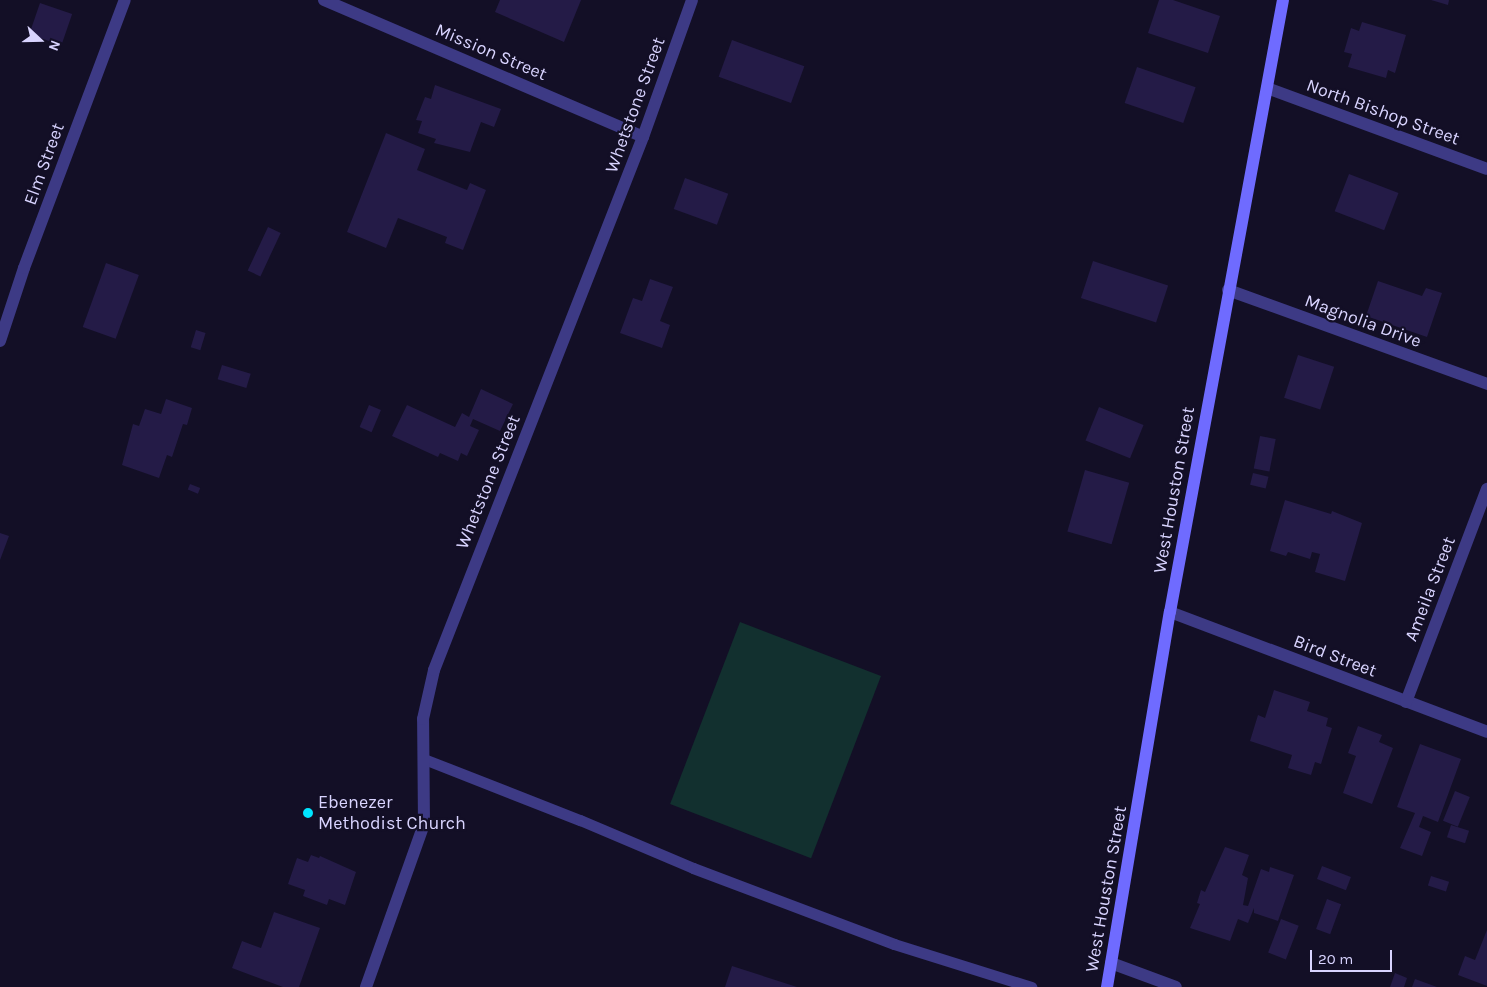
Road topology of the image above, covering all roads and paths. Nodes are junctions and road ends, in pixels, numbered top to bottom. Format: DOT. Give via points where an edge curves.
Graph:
graph roads {
  1 [pos="125,0"];
  2 [pos="324,0"];
  3 [pos="692,0"];
  4 [pos="1283,0"];
  5 [pos="1267,88"];
  6 [pos="644,137"];
  7 [pos="1487,169"];
  8 [pos="1228,290"];
  9 [pos="0,341"];
  10 [pos="1487,384"];
  11 [pos="1487,489"];
  12 [pos="1170,612"];
  13 [pos="1406,702"];
  14 [pos="1487,732"];
  15 [pos="424,759"];
  16 [pos="1111,963"];
  17 [pos="366,987"];
  18 [pos="1031,987"];
  19 [pos="1106,987"];
  20 [pos="1176,987"];
  1 -- 9 [label="street, Elm Street" via="24,268"];
  2 -- 6 [label="street, Mission Street"];
  3 -- 6 [label="street, Whetstone Street"];
  4 -- 5 [label="main road, West Houston Street"];
  5 -- 7 [label="street, North Bishop Street"];
  5 -- 8 [label="main road, West Houston Street"];
  6 -- 15 [label="street, Whetstone Street" via="440,655 424,719"];
  8 -- 10 [label="street, Magnolia Drive"];
  8 -- 12 [label="main road, West Houston Street"];
  11 -- 13 [label="street, Ameila Street"];
  12 -- 13 [label="street, Bird Street"];
  12 -- 16 [label="main road, West Houston Street"];
  13 -- 14 [label="street, Bird Street"];
  15 -- 17 [label="street, Whetstone Street" via="424,824"];
  15 -- 18 [label="lane" via="693,868 894,944"];
  16 -- 19 [label="main road, West Houston Street"];
  16 -- 20 [label="street"];
}
